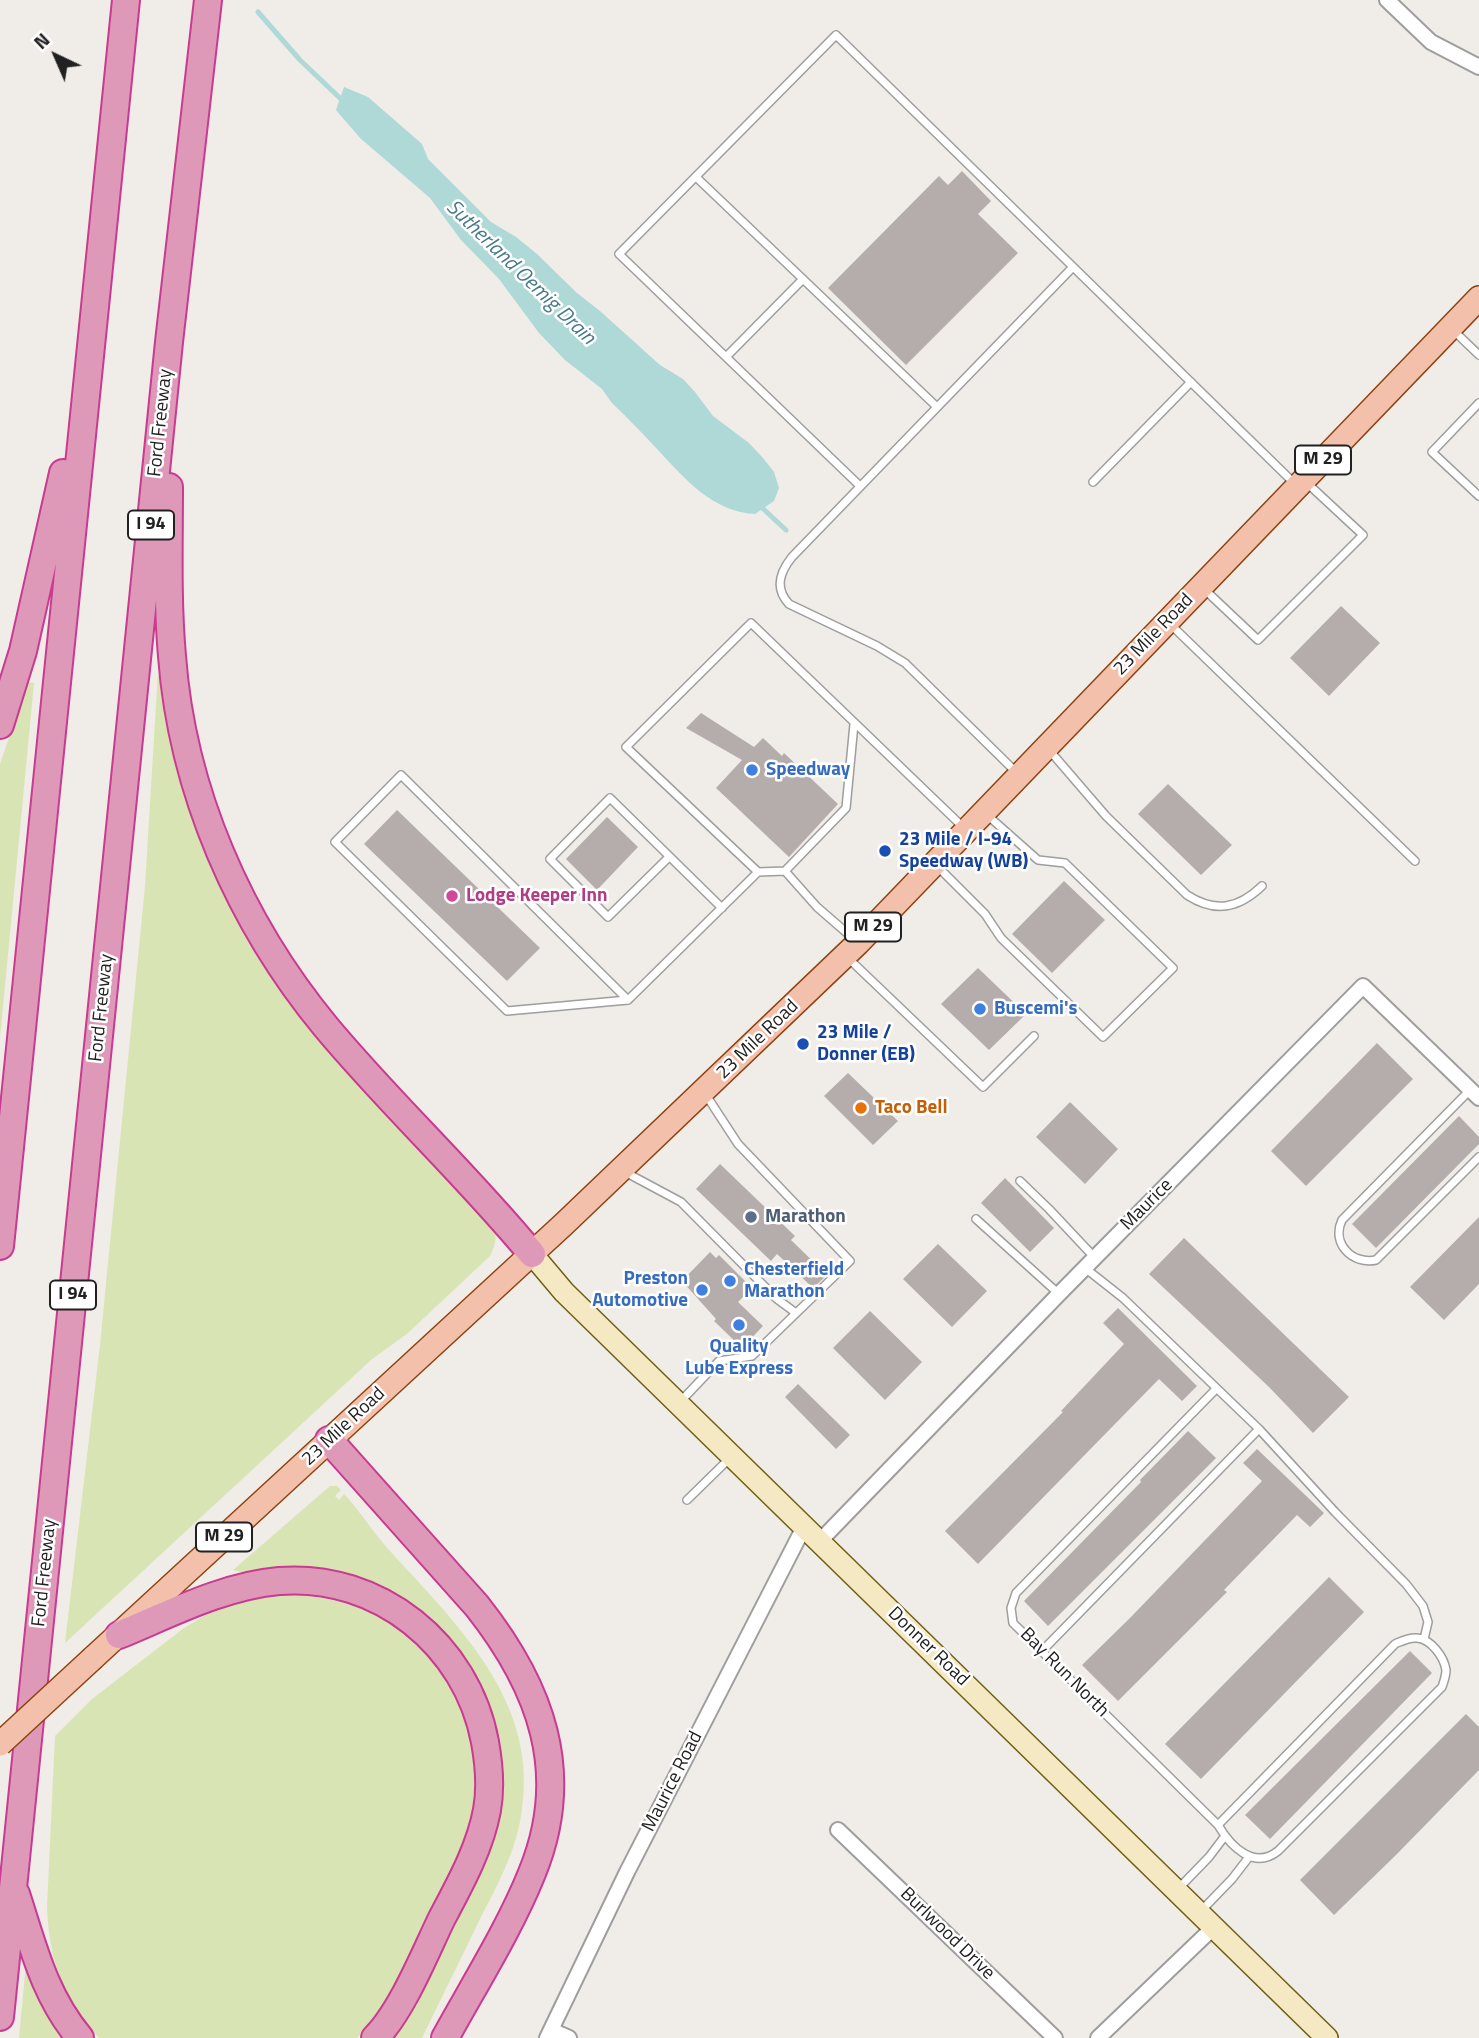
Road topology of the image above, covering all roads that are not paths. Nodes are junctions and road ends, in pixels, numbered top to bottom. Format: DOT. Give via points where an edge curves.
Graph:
graph roads {
  1 [pos="126,0"];
  2 [pos="208,0"];
  3 [pos="1387,0"];
  4 [pos="1479,67"];
  5 [pos="696,177"];
  6 [pos="1073,267"];
  7 [pos="803,279"];
  8 [pos="1479,298"];
  9 [pos="1451,328"];
  10 [pos="169,342"];
  11 [pos="1479,355"];
  12 [pos="726,357"];
  13 [pos="89,362"];
  14 [pos="1191,382"];
  15 [pos="1479,403"];
  16 [pos="937,407"];
  17 [pos="1093,482"];
  18 [pos="1300,483"];
  19 [pos="860,486"];
  20 [pos="1479,496"];
  21 [pos="1200,586"];
  22 [pos="1167,621"];
  23 [pos="854,724"];
  24 [pos="0,725"];
  25 [pos="1048,747"];
  26 [pos="1020,776"];
  27 [pos="985,813"];
  28 [pos="967,831"];
  29 [pos="669,857"];
  30 [pos="1415,861"];
  31 [pos="935,864"];
  32 [pos="785,871"];
  33 [pos="758,872"];
  34 [pos="1262,886"];
  35 [pos="722,908"];
  36 [pos="852,949"];
  37 [pos="628,1000"];
  38 [pos="1034,1036"];
  39 [pos="704,1092"];
  40 [pos="1475,1094"];
  41 [pos="1479,1157"];
  42 [pos="622,1170"];
  43 [pos="1020,1181"];
  44 [pos="976,1219"];
  45 [pos="0,1246"];
  46 [pos="532,1254"];
  47 [pos="1090,1263"];
  48 [pos="1059,1294"];
  49 [pos="796,1313"];
  50 [pos="1216,1389"];
  51 [pos="678,1404"];
  52 [pos="1259,1429"];
  53 [pos="329,1440"];
  54 [pos="732,1456"];
  55 [pos="687,1500"];
  56 [pos="812,1534"];
  57 [pos="118,1635"];
  58 [pos="1424,1639"];
  59 [pos="1041,1652"];
  60 [pos="0,1744"];
  61 [pos="1218,1825"];
  62 [pos="838,1830"];
  63 [pos="1225,1836"];
  64 [pos="1249,1857"];
  65 [pos="13,1884"];
  66 [pos="1177,1890"];
  67 [pos="1207,1919"];
  68 [pos="0,2017"];
  69 [pos="549,2034"];
  70 [pos="80,2038"];
  71 [pos="375,2038"];
  72 [pos="445,2038"];
  73 [pos="569,2038"];
  74 [pos="1055,2038"];
  75 [pos="1098,2038"];
  76 [pos="1327,2038"];
  1 -- 13 [label="highway"];
  2 -- 10 [label="highway, Ford Freeway / I 94"];
  3 -- 4 [label="street" via="1431,42"];
  5 -- 6 [label="lane" via="836,35"];
  5 -- 7 [label="lane"];
  5 -- 12 [label="lane" via="619,254"];
  6 -- 14 [label="lane"];
  6 -- 16 [label="lane"];
  7 -- 12 [label="lane"];
  7 -- 16 [label="lane"];
  8 -- 9 [label="main road, 23 Mile Road / M 29"];
  9 -- 11 [label="lane"];
  9 -- 18 [label="main road, 23 Mile Road / M 29"];
  10 -- 46 [label="highway" via="172,658 188,753 212,834 249,914 301,995"];
  10 -- 65 [label="highway, Ford Freeway / I 94"];
  12 -- 19 [label="lane"];
  13 -- 24 [label="highway" via="23,651"];
  13 -- 45 [label="highway"];
  14 -- 17 [label="lane"];
  14 -- 18 [label="lane"];
  15 -- 20 [label="lane" via="1432,452"];
  16 -- 19 [label="lane"];
  18 -- 21 [label="main road, 23 Mile Road / M 29"];
  18 -- 21 [label="lane" via="1363,535 1258,640"];
  19 -- 26 [label="lane" via="785,567 780,576 782,597 905,663"];
  21 -- 22 [label="main road, 23 Mile Road / M 29"];
  22 -- 25 [label="main road, 23 Mile Road / M 29"];
  22 -- 30 [label="lane"];
  23 -- 28 [label="lane"];
  23 -- 32 [label="lane" via="846,808"];
  23 -- 33 [label="lane" via="751,623 626,747"];
  25 -- 26 [label="main road, 23 Mile Road / M 29"];
  25 -- 34 [label="lane" via="1106,816 1187,895 1217,907 1235,905"];
  26 -- 27 [label="main road, 23 Mile Road / M 29"];
  27 -- 28 [label="main road, 23 Mile Road / M 29"];
  27 -- 31 [label="lane" via="1038,860 1065,863 1173,968 1103,1037 1001,938 985,914"];
  28 -- 31 [label="main road, 23 Mile Road / M 29"];
  29 -- 29 [label="lane" via="610,799 550,859 608,917"];
  29 -- 35 [label="lane"];
  31 -- 36 [label="main road, 23 Mile Road / M 29"];
  32 -- 33 [label="lane"];
  32 -- 36 [label="lane"];
  33 -- 35 [label="lane"];
  35 -- 37 [label="lane"];
  36 -- 38 [label="lane" via="983,1087"];
  36 -- 39 [label="main road, 23 Mile Road / M 29"];
  37 -- 37 [label="lane" via="507,1011 335,842 401,775"];
  39 -- 42 [label="main road, 23 Mile Road / M 29"];
  39 -- 49 [label="lane" via="738,1143 850,1261"];
  40 -- 41 [label="lane" via="1342,1220 1338,1229 1345,1249 1359,1260 1376,1260"];
  40 -- 47 [label="street, Maurice" via="1363,986"];
  42 -- 46 [label="main road, 23 Mile Road / M 29"];
  42 -- 49 [label="lane" via="681,1202"];
  43 -- 47 [label="lane"];
  44 -- 48 [label="lane"];
  46 -- 51 [label="street, Donner Road" via="564,1292"];
  46 -- 53 [label="main road, 23 Mile Road / M 29"];
  47 -- 48 [label="street, Maurice"];
  47 -- 50 [label="lane"];
  48 -- 56 [label="street, Maurice"];
  49 -- 51 [label="lane" via="752,1356 719,1361"];
  50 -- 52 [label="lane"];
  50 -- 59 [label="lane, Bay Run North" via="1016,1593 1013,1623"];
  51 -- 54 [label="street, Donner Road"];
  52 -- 58 [label="lane" via="1406,1584 1423,1606 1428,1622"];
  52 -- 59 [label="lane"];
  53 -- 57 [label="main road, 23 Mile Road / M 29"];
  53 -- 72 [label="highway" via="496,1631 530,1689 549,1752 549,1808 533,1872"];
  54 -- 55 [label="lane"];
  54 -- 56 [label="street, Donner Road"];
  56 -- 66 [label="street, Donner Road"];
  56 -- 69 [label="street, Maurice Road" via="626,1872"];
  57 -- 60 [label="main road, 23 Mile Road / M 29, bridge"];
  57 -- 71 [label="highway" via="250,1585 313,1581 368,1595 391,1607 416,1624 457,1669 481,1723 490,1783 487,1811 467,1869 397,2007"];
  58 -- 61 [label="lane" via="1395,1644"];
  58 -- 64 [label="lane" via="1443,1659 1442,1687 1278,1852 1261,1860"];
  59 -- 61 [label="lane, Bay Run North"];
  61 -- 63 [label="lane, Bay Run North"];
  62 -- 74 [label="street, Burlwood Drive"];
  63 -- 64 [label="lane, Bay Run North"];
  63 -- 66 [label="lane"];
  64 -- 67 [label="lane"];
  65 -- 68 [label="highway, Ford Freeway / I 94"];
  65 -- 70 [label="highway" via="48,1989"];
  66 -- 67 [label="street, Donner Road"];
  67 -- 75 [label="street"];
  67 -- 76 [label="street, Donner Road"];
  69 -- 73 [label="street"];
}
